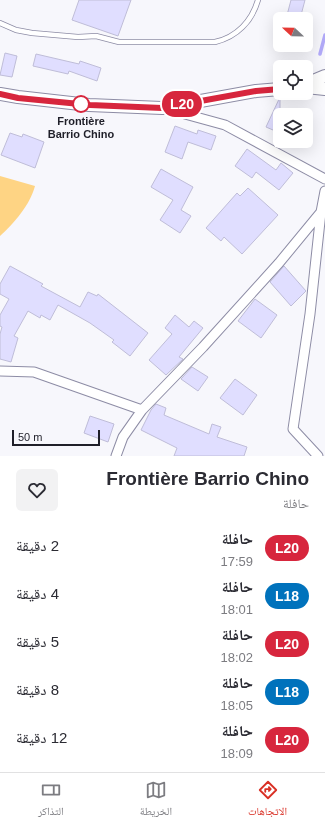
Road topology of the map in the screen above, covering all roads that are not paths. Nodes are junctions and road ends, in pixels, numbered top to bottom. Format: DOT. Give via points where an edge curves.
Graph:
graph roads {
  1 [pos="258,0"];
  2 [pos="0,23"];
  3 [pos="325,76"];
  4 [pos="313,81"];
  5 [pos="313,88"];
  6 [pos="273,89"];
  7 [pos="325,89"];
  8 [pos="0,94"];
  9 [pos="162,108"];
  10 [pos="325,179"];
  11 [pos="325,191"];
  12 [pos="321,212"];
  13 [pos="0,371"];
  14 [pos="142,410"];
  15 [pos="116,456"];
  16 [pos="318,456"];
  1 -- 2 [label="lane" via="247,23 226,40 215,42 119,42 96,36 32,33"];
  3 -- 4 [label="street"];
  5 -- 7 [label="street"];
  6 -- 9 [label="street"];
  8 -- 9 [label="street" via="90,105"];
  9 -- 10 [label="street" via="225,125"];
  11 -- 12 [label="street"];
  12 -- 14 [label="street" via="279,263"];
  12 -- 16 [label="street" via="310,314 293,430"];
  13 -- 14 [label="street" via="34,372"];
  14 -- 15 [label="street" via="123,437"];
}
